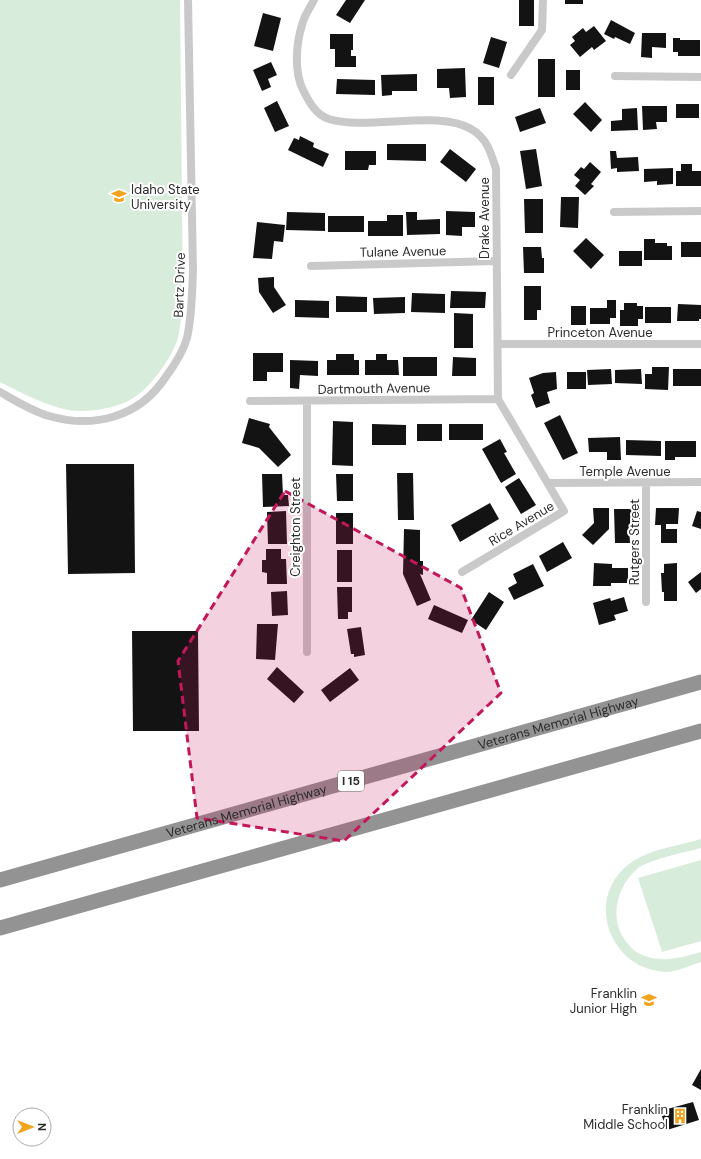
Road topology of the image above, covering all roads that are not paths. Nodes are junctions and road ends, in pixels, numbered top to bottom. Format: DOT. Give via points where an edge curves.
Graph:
graph roads {
  1 [pos="188,0"];
  2 [pos="314,0"];
  3 [pos="543,0"];
  4 [pos="511,75"];
  5 [pos="615,76"];
  6 [pos="701,77"];
  7 [pos="701,211"];
  8 [pos="614,212"];
  9 [pos="496,261"];
  10 [pos="311,266"];
  11 [pos="498,344"];
  12 [pos="701,344"];
  13 [pos="0,392"];
  14 [pos="498,399"];
  15 [pos="250,401"];
  16 [pos="307,401"];
  17 [pos="701,482"];
  18 [pos="548,483"];
  19 [pos="646,483"];
  20 [pos="462,572"];
  21 [pos="646,602"];
  22 [pos="307,652"];
  23 [pos="701,682"];
  24 [pos="701,731"];
  25 [pos="0,880"];
  26 [pos="0,928"];
  1 -- 13 [label="street, Bartz Drive" via="193,271 192,310 187,339 174,366 146,402 124,414 100,420 76,421 49,416"];
  2 -- 9 [label="street, Drake Avenue" via="302,24 296,59 300,85 312,107 328,119 447,121 471,129 488,144 496,169"];
  3 -- 4 [label="street" via="542,30"];
  5 -- 6 [label="street"];
  7 -- 8 [label="street"];
  9 -- 10 [label="street, Tulane Avenue"];
  9 -- 11 [label="street, Drake Avenue"];
  11 -- 12 [label="street, Princeton Avenue"];
  11 -- 14 [label="street, Drake Avenue"];
  14 -- 16 [label="street, Dartmouth Avenue"];
  14 -- 18 [label="street"];
  15 -- 16 [label="street, Dartmouth Avenue"];
  16 -- 22 [label="street, Creighton Street"];
  17 -- 19 [label="street, Temple Avenue"];
  18 -- 19 [label="street, Temple Avenue"];
  18 -- 20 [label="street, Rice Avenue" via="564,511"];
  19 -- 21 [label="street, Rutgers Street"];
  23 -- 25 [label="highway, Veterans Memorial Highway / I 15"];
  24 -- 26 [label="highway"];
}
